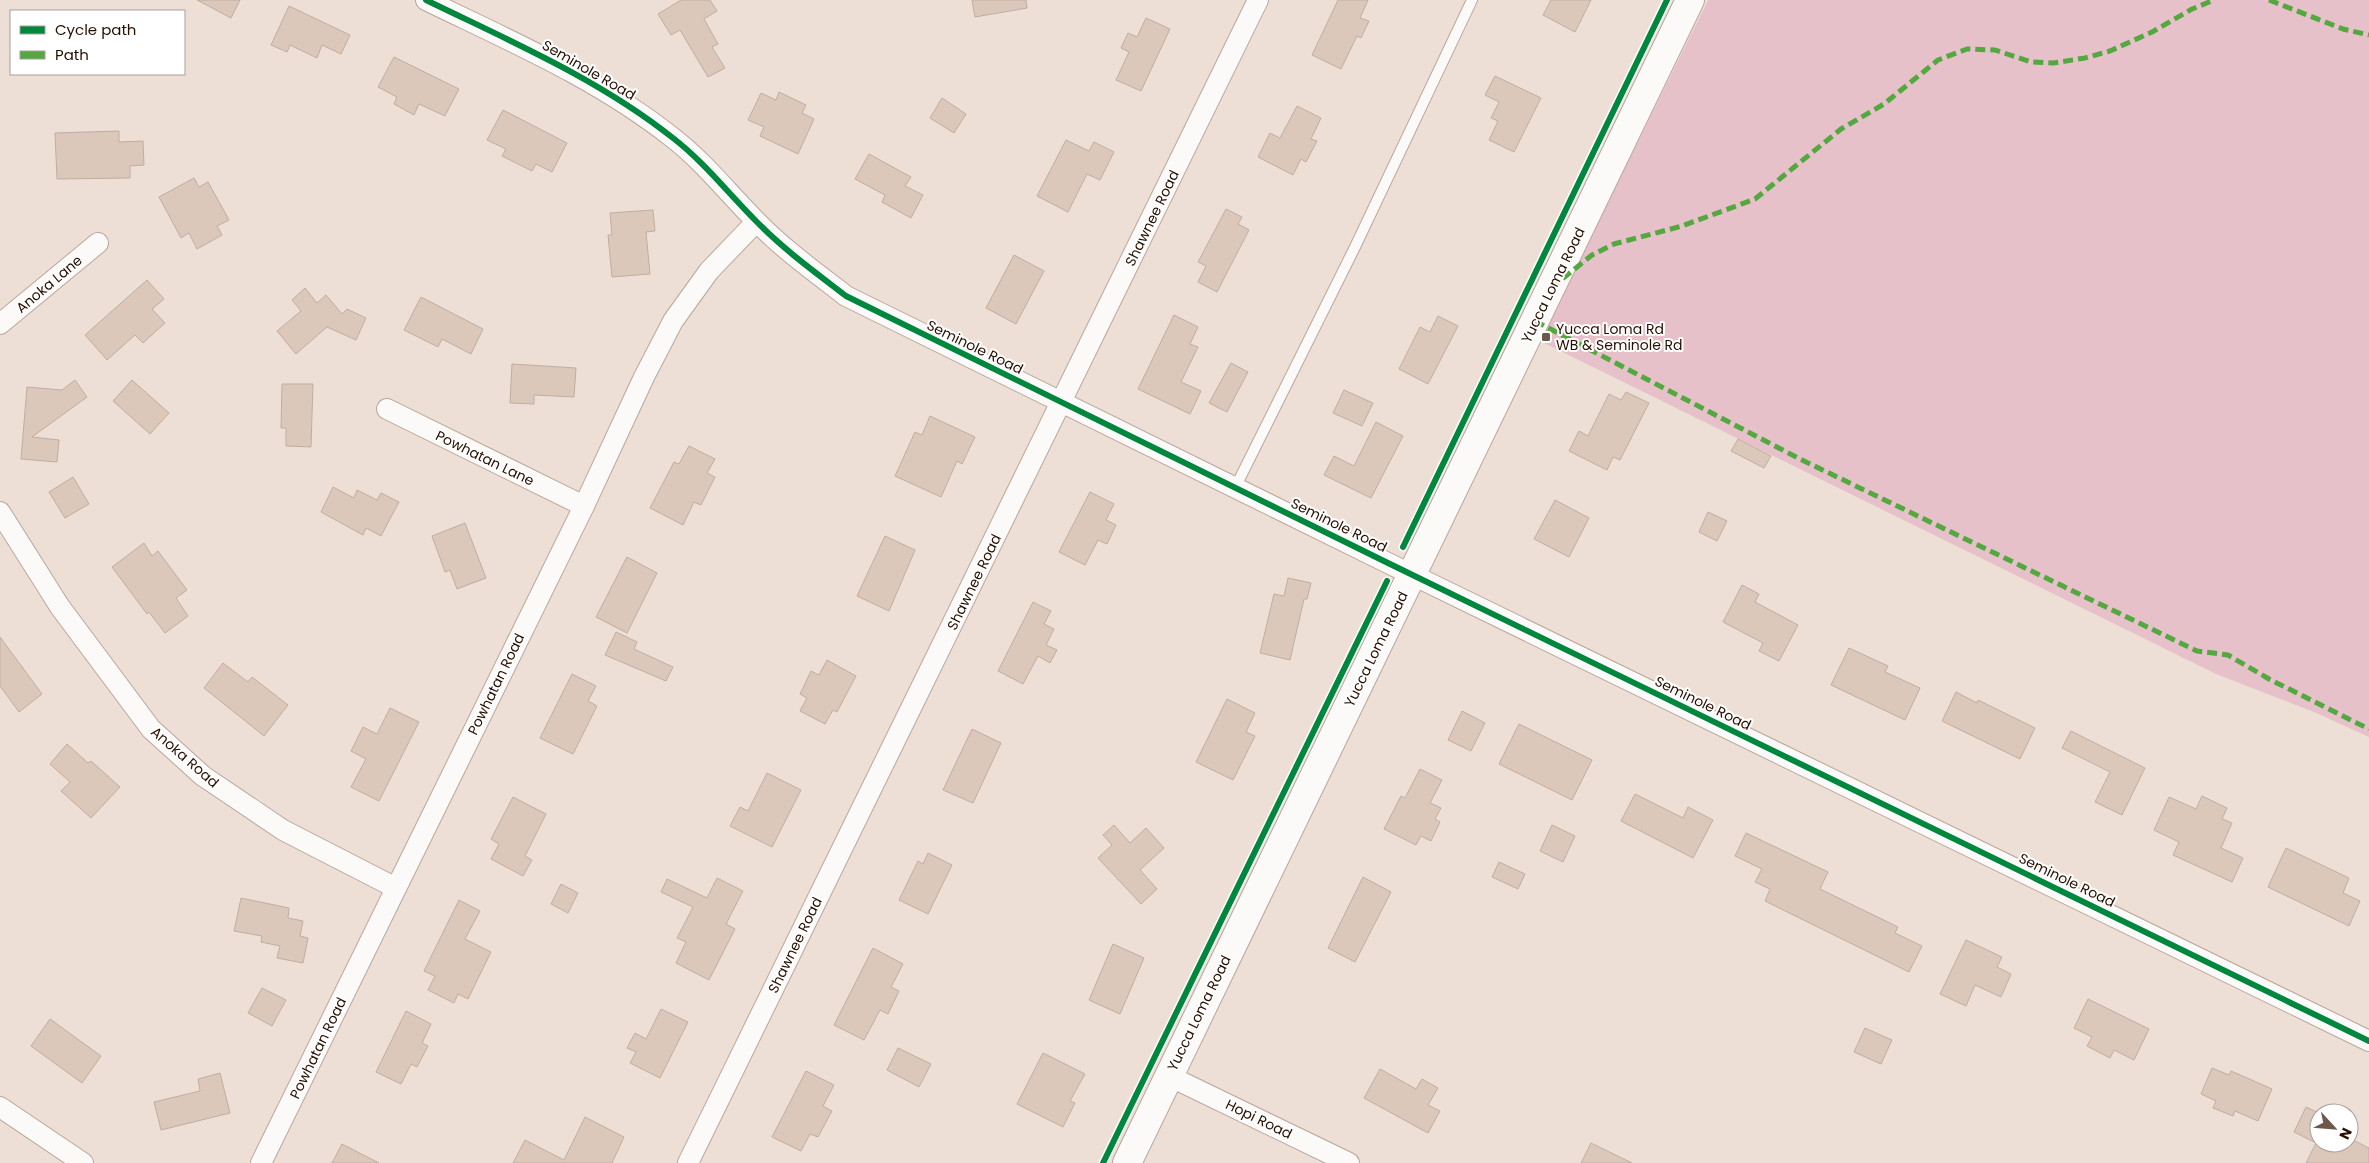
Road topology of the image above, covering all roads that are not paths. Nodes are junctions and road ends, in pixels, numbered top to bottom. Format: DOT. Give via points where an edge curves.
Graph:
graph roads {
  1 [pos="426,0"];
  2 [pos="1258,0"];
  3 [pos="1472,0"];
  4 [pos="1690,0"];
  5 [pos="756,222"];
  6 [pos="98,243"];
  7 [pos="0,324"];
  8 [pos="1062,404"];
  9 [pos="387,409"];
  10 [pos="1235,488"];
  11 [pos="584,506"];
  12 [pos="0,512"];
  13 [pos="1412,575"];
  14 [pos="396,888"];
  15 [pos="2369,1041"];
  16 [pos="1169,1076"];
  17 [pos="0,1107"];
  18 [pos="83,1163"];
  19 [pos="261,1163"];
  20 [pos="688,1163"];
  21 [pos="1127,1163"];
  22 [pos="1349,1163"];
  1 -- 5 [label="street, Seminole Road" via="552,61 621,102 673,138 722,182"];
  2 -- 8 [label="street, Shawnee Road"];
  3 -- 10 [label="lane" via="1355,247"];
  4 -- 13 [label="main road, Yucca Loma Road"];
  5 -- 8 [label="street, Seminole Road" via="846,296"];
  5 -- 11 [label="street, Powhatan Road" via="709,271 673,321"];
  6 -- 7 [label="street, Anoka Lane"];
  8 -- 10 [label="street, Seminole Road"];
  8 -- 20 [label="street, Shawnee Road"];
  9 -- 11 [label="street, Powhatan Lane"];
  10 -- 13 [label="street, Seminole Road"];
  11 -- 14 [label="street, Powhatan Road"];
  12 -- 14 [label="street, Anoka Road" via="60,607 151,729 203,776 283,830"];
  13 -- 15 [label="street, Seminole Road"];
  13 -- 16 [label="main road, Yucca Loma Road"];
  14 -- 19 [label="street, Powhatan Road"];
  16 -- 21 [label="main road, Yucca Loma Road"];
  16 -- 22 [label="street, Hopi Road"];
  17 -- 18 [label="street"];
}
